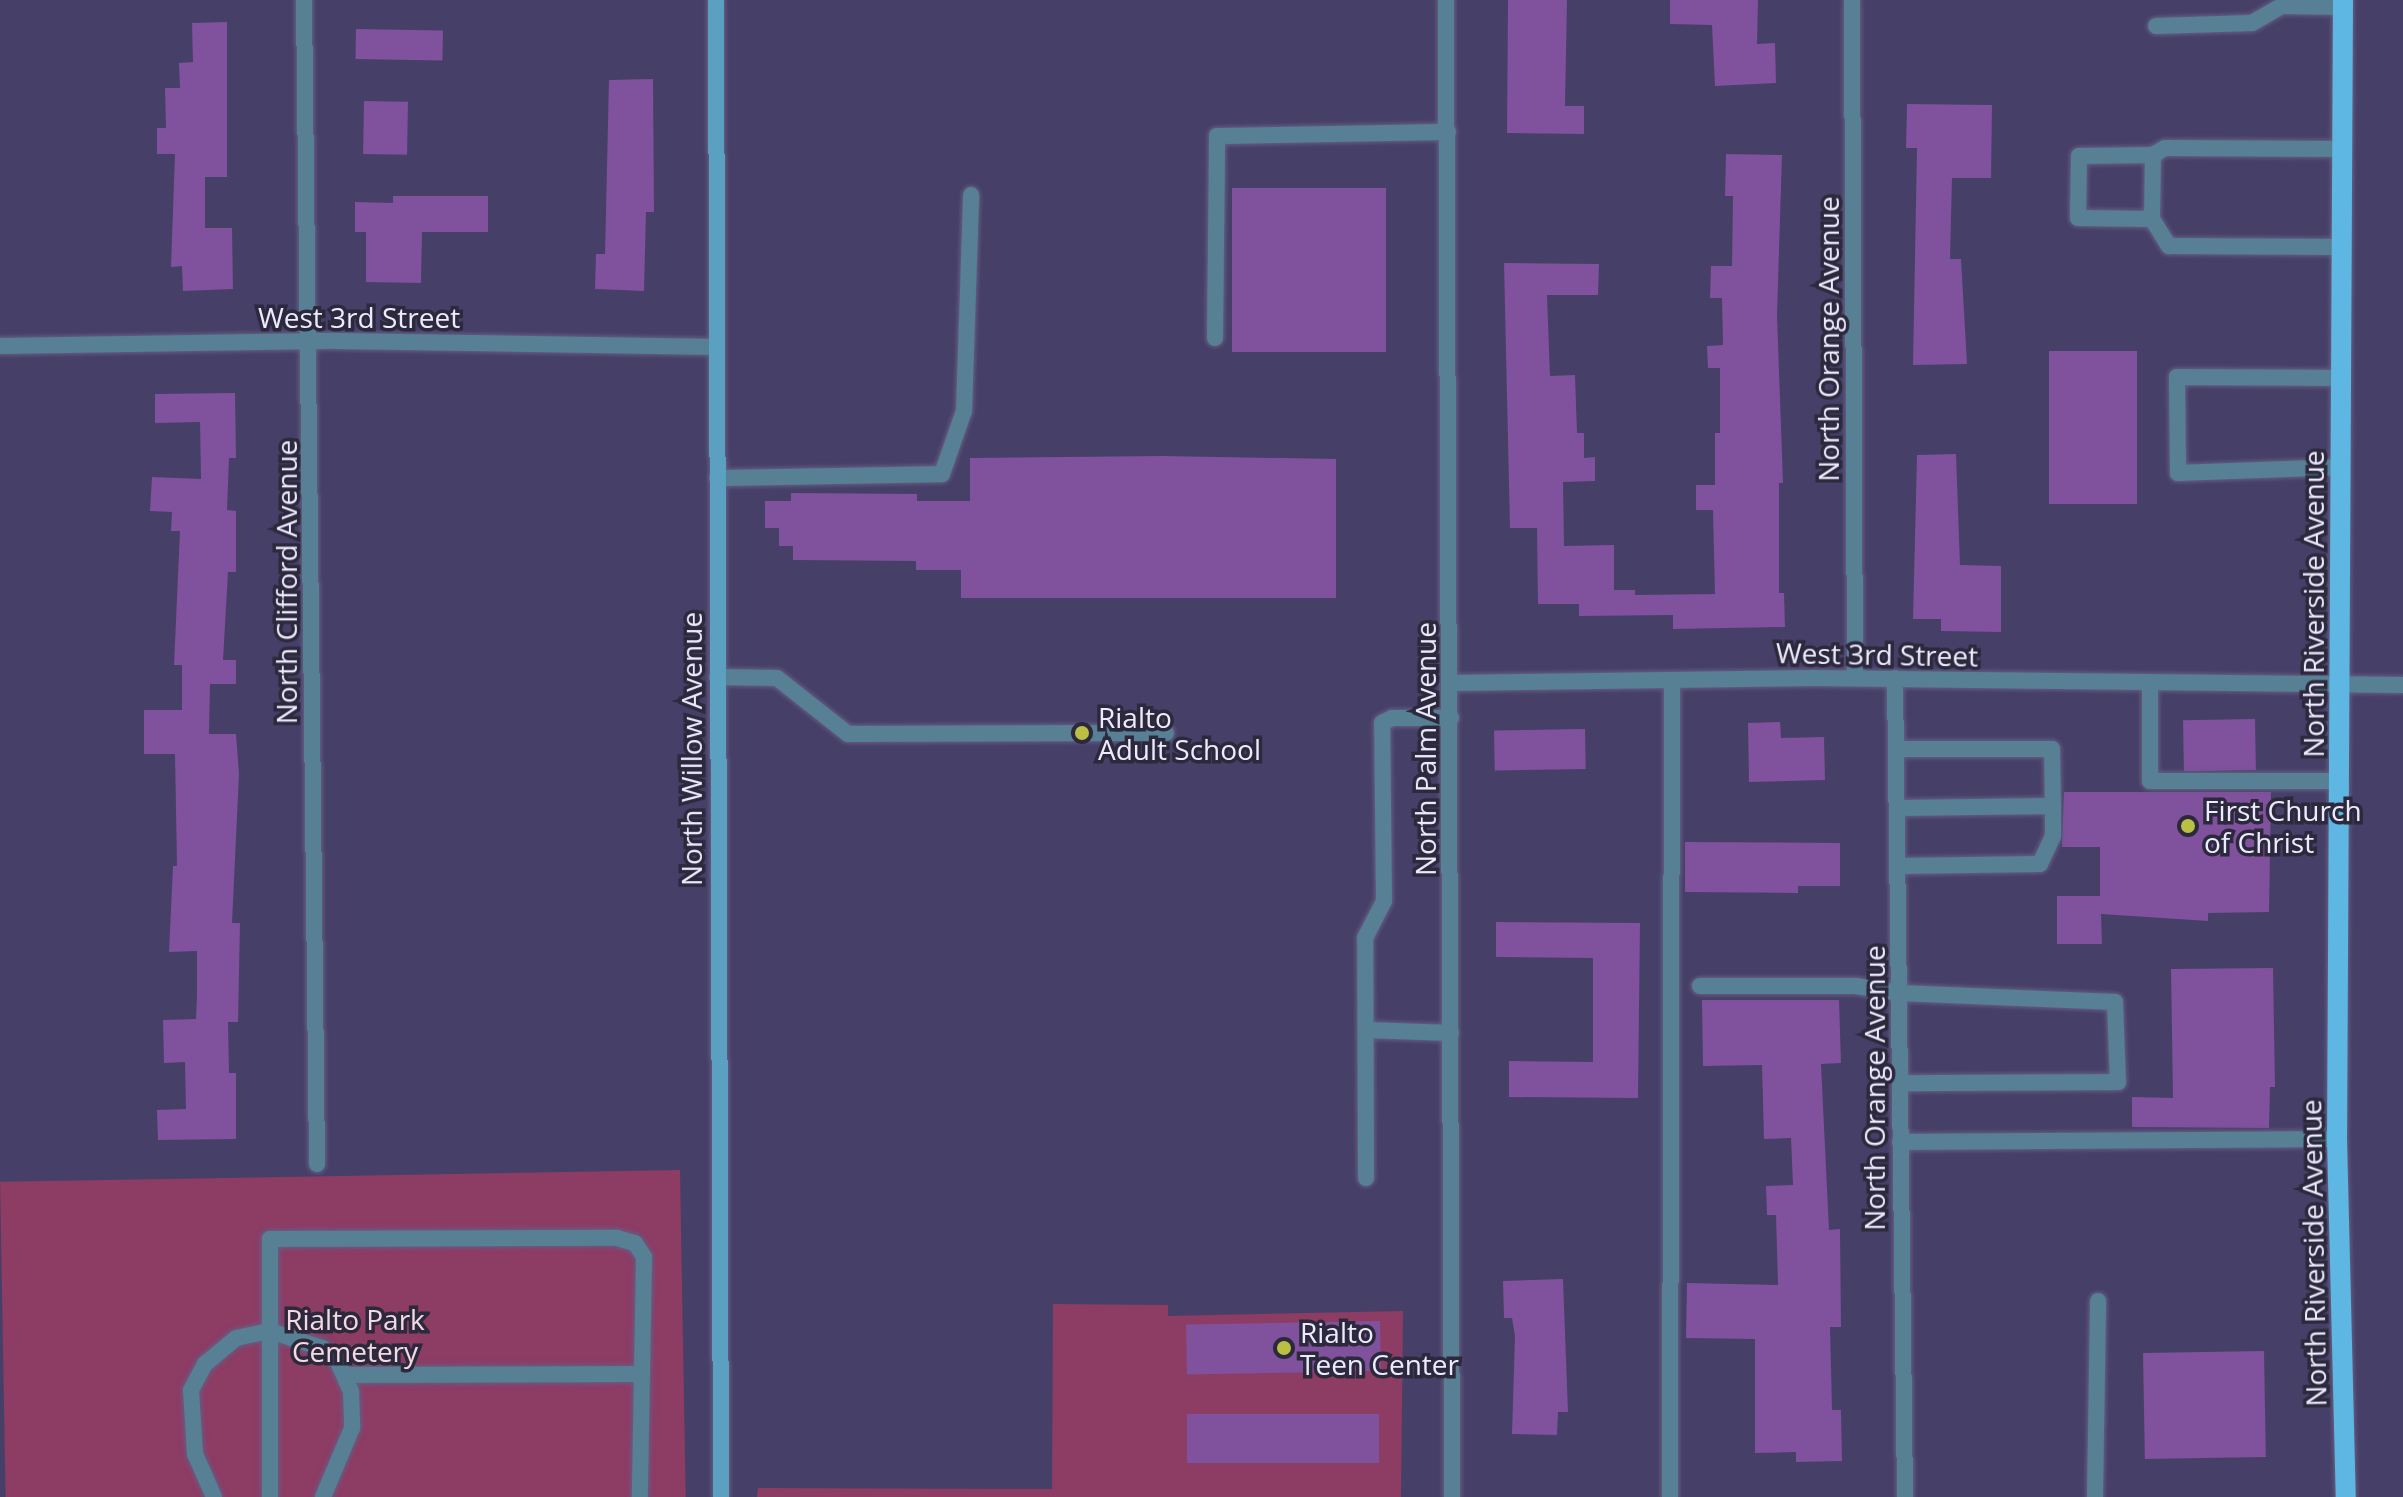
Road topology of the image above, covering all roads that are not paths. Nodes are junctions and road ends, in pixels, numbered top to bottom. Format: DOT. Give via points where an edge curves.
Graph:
graph roads {
  1 [pos="304,0"];
  2 [pos="716,0"];
  3 [pos="1446,0"];
  4 [pos="1852,0"];
  5 [pos="2343,3"];
  6 [pos="2156,26"];
  7 [pos="1448,132"];
  8 [pos="2342,149"];
  9 [pos="2153,155"];
  10 [pos="971,195"];
  11 [pos="2152,219"];
  12 [pos="2342,247"];
  13 [pos="1215,338"];
  14 [pos="310,341"];
  15 [pos="0,346"];
  16 [pos="717,347"];
  17 [pos="2341,378"];
  18 [pos="2341,467"];
  19 [pos="717,478"];
  20 [pos="717,677"];
  21 [pos="1855,678"];
  22 [pos="1895,678"];
  23 [pos="1672,680"];
  24 [pos="1451,683"];
  25 [pos="2150,685"];
  26 [pos="2341,685"];
  27 [pos="2403,685"];
  28 [pos="1451,718"];
  29 [pos="1166,733"];
  30 [pos="1898,749"];
  31 [pos="2340,781"];
  32 [pos="2053,806"];
  33 [pos="1898,808"];
  34 [pos="1899,866"];
  35 [pos="1700,986"];
  36 [pos="1899,993"];
  37 [pos="1366,1030"];
  38 [pos="1451,1033"];
  39 [pos="1900,1083"];
  40 [pos="2337,1139"];
  41 [pos="1900,1142"];
  42 [pos="317,1164"];
  43 [pos="1366,1178"];
  44 [pos="2098,1301"];
  45 [pos="270,1331"];
  46 [pos="641,1374"];
  47 [pos="344,1375"];
  48 [pos="214,1497"];
  49 [pos="270,1497"];
  50 [pos="323,1497"];
  51 [pos="640,1497"];
  52 [pos="721,1497"];
  53 [pos="1452,1497"];
  54 [pos="1670,1497"];
  55 [pos="1905,1497"];
  56 [pos="2095,1497"];
  57 [pos="2346,1497"];
  1 -- 14 [label="street, North Clifford Avenue"];
  2 -- 16 [label="street, North Willow Avenue"];
  3 -- 7 [label="street, North Palm Avenue"];
  4 -- 21 [label="street, North Orange Avenue"];
  5 -- 6 [label="street" via="2282,6 2252,23"];
  5 -- 8 [label="main road, North Riverside Avenue"];
  7 -- 13 [label="street" via="1217,136"];
  7 -- 24 [label="street, North Palm Avenue"];
  8 -- 9 [label="street" via="2165,148"];
  8 -- 12 [label="main road, North Riverside Avenue"];
  9 -- 11 [label="street"];
  9 -- 11 [label="street" via="2079,156 2078,218"];
  10 -- 19 [label="street" via="964,411 942,474"];
  11 -- 12 [label="street" via="2169,246"];
  12 -- 17 [label="main road, North Riverside Avenue"];
  14 -- 15 [label="street, West 3rd Street"];
  14 -- 16 [label="street, West 3rd Street"];
  14 -- 42 [label="street, North Clifford Avenue"];
  16 -- 19 [label="street, North Willow Avenue"];
  17 -- 18 [label="main road, North Riverside Avenue"];
  17 -- 18 [label="street" via="2177,377 2178,473"];
  18 -- 26 [label="main road, North Riverside Avenue"];
  19 -- 20 [label="street, North Willow Avenue"];
  20 -- 29 [label="street" via="777,678 848,734"];
  20 -- 52 [label="street, North Willow Avenue"];
  21 -- 22 [label="street, West 3rd Street"];
  21 -- 23 [label="street, West 3rd Street"];
  22 -- 25 [label="street, West 3rd Street"];
  22 -- 30 [label="street, North Orange Avenue"];
  23 -- 24 [label="street, West 3rd Street"];
  23 -- 54 [label="street"];
  24 -- 28 [label="street, North Palm Avenue"];
  25 -- 26 [label="street, West 3rd Street"];
  25 -- 31 [label="street" via="2150,781"];
  26 -- 27 [label="street, West 3rd Street"];
  26 -- 31 [label="main road, North Riverside Avenue"];
  28 -- 37 [label="street" via="1392,718 1382,723 1384,901 1365,938"];
  28 -- 38 [label="street, North Palm Avenue"];
  30 -- 32 [label="street" via="2052,749"];
  30 -- 33 [label="street, North Orange Avenue"];
  31 -- 40 [label="main road, North Riverside Avenue"];
  32 -- 33 [label="street"];
  32 -- 34 [label="street" via="2053,836 2040,864"];
  33 -- 34 [label="street, North Orange Avenue"];
  34 -- 36 [label="street, North Orange Avenue"];
  35 -- 36 [label="street" via="1856,986"];
  36 -- 39 [label="street, North Orange Avenue"];
  36 -- 39 [label="street" via="2115,1002 2118,1082"];
  37 -- 38 [label="street"];
  37 -- 43 [label="street"];
  38 -- 53 [label="street, North Palm Avenue"];
  39 -- 41 [label="street, North Orange Avenue"];
  40 -- 41 [label="street"];
  40 -- 57 [label="main road, North Riverside Avenue"];
  41 -- 55 [label="street, North Orange Avenue"];
  44 -- 56 [label="street"];
  45 -- 46 [label="street" via="270,1239 617,1238 635,1243 644,1257"];
  45 -- 47 [label="street" via="322,1348"];
  45 -- 48 [label="street" via="236,1338 205,1364 191,1390 195,1454"];
  45 -- 49 [label="street"];
  46 -- 47 [label="street"];
  46 -- 51 [label="street"];
  47 -- 50 [label="street" via="351,1392 352,1428"];
}
